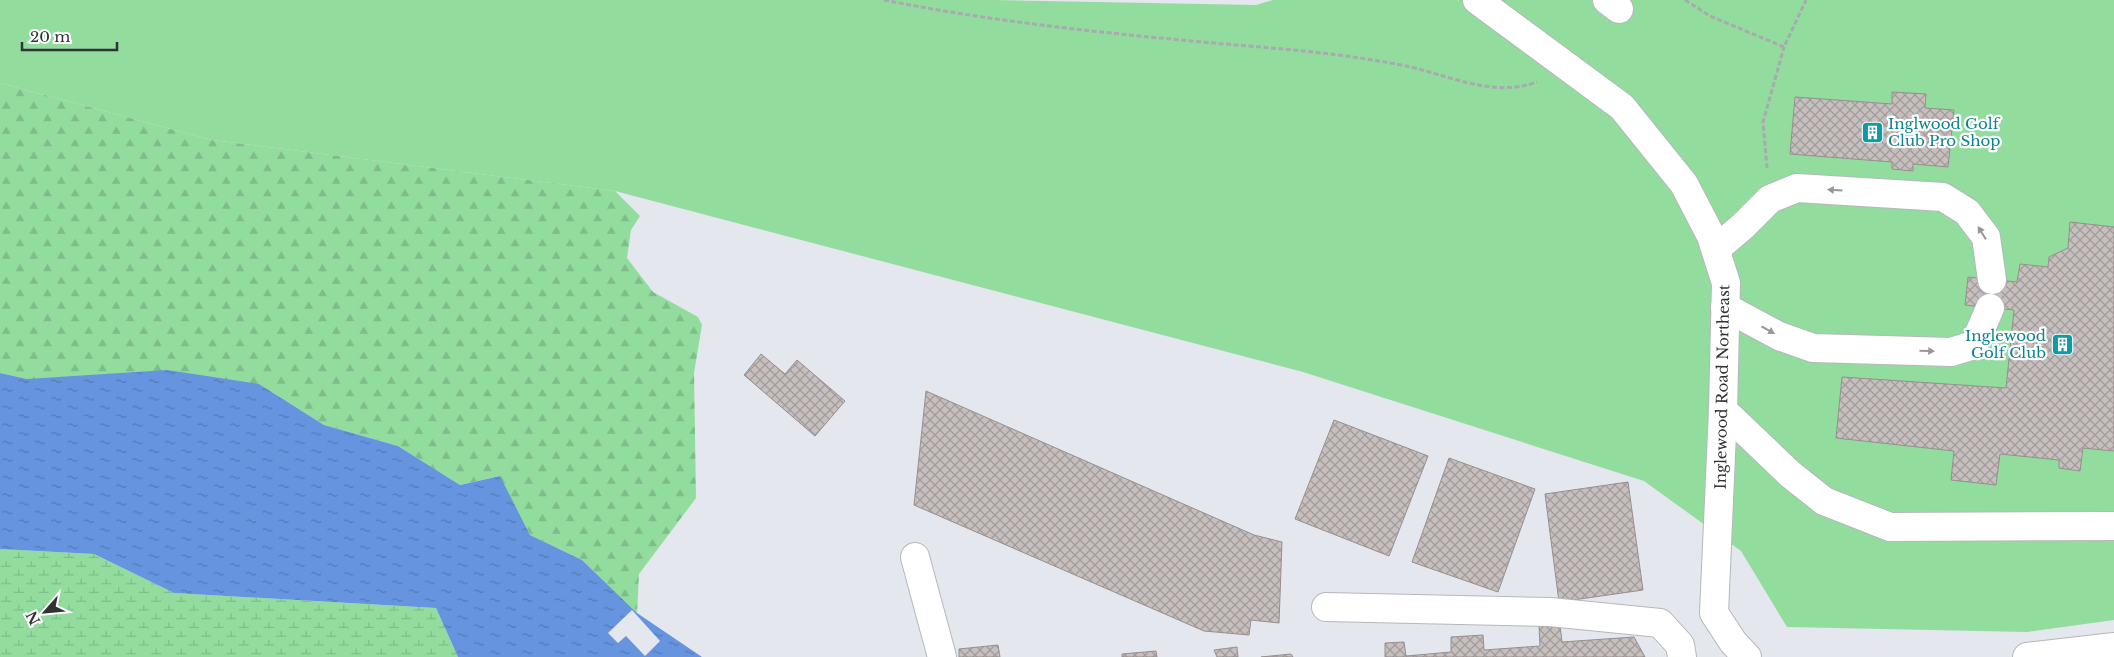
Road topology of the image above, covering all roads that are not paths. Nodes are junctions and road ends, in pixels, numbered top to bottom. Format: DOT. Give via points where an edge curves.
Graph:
graph roads {
  1 [pos="1477,0"];
  2 [pos="1716,250"];
  3 [pos="1992,280"];
  4 [pos="1725,306"];
  5 [pos="1990,308"];
  6 [pos="1723,410"];
  7 [pos="2114,526"];
  8 [pos="915,557"];
  9 [pos="1326,607"];
  10 [pos="2114,647"];
  11 [pos="1737,652"];
  12 [pos="942,657"];
  13 [pos="1682,657"];
  14 [pos="2027,657"];
  1 -- 2 [label="street, Inglewood Road Northeast" via="1622,107 1684,184 1712,236"];
  3 -- 2 [label="street, one-way" via="1986,237 1967,212 1943,197 1797,188 1770,199"];
  2 -- 4 [label="street, Inglewood Road Northeast" via="1726,283"];
  4 -- 5 [label="street, one-way" via="1779,336 1814,348 1952,352 1974,345"];
  4 -- 6 [label="street, Inglewood Road Northeast"];
  6 -- 7 [label="street" via="1790,474 1824,501 1890,527"];
  6 -- 11 [label="street, Inglewood Road Northeast" via="1714,613"];
  8 -- 12 [label="street"];
  9 -- 13 [label="street" via="1550,612 1660,623 1680,645"];
  10 -- 14 [label="street"];
}
